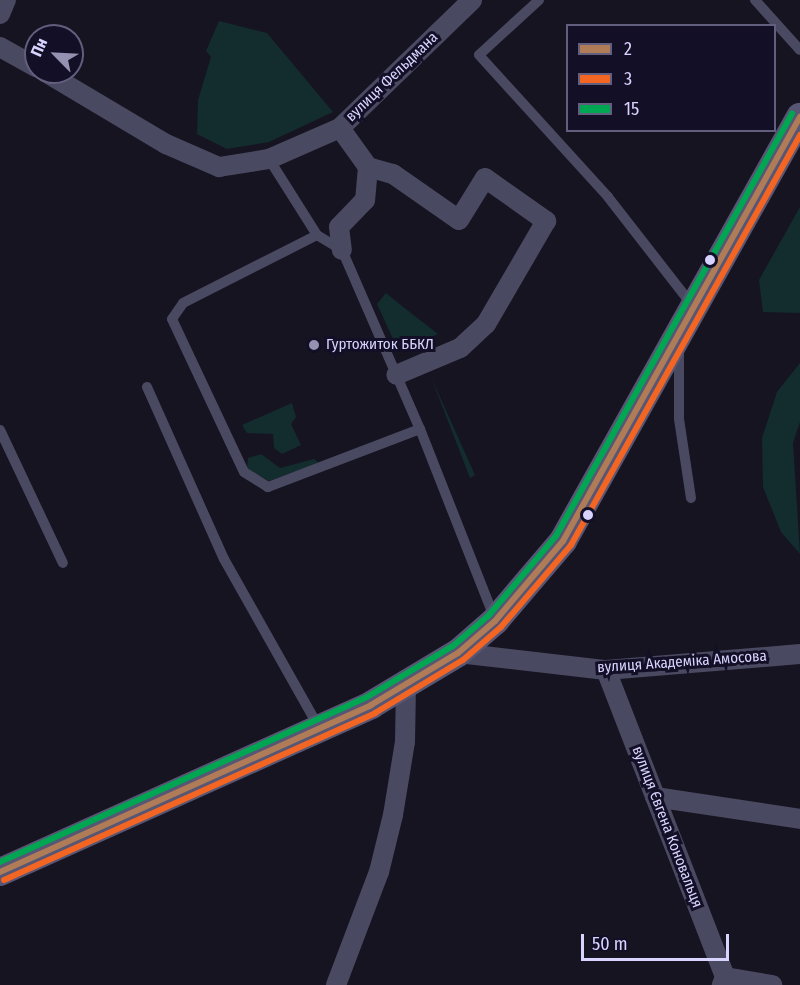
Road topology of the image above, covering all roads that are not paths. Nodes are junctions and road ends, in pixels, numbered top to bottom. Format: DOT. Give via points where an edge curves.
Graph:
graph roads {
  1 [pos="6,0"];
  2 [pos="539,0"];
  3 [pos="755,0"];
  4 [pos="467,2"];
  5 [pos="0,14"];
  6 [pos="0,47"];
  7 [pos="800,50"];
  8 [pos="24,60"];
  9 [pos="65,84"];
  10 [pos="800,117"];
  11 [pos="340,128"];
  12 [pos="269,159"];
  13 [pos="368,167"];
  14 [pos="317,235"];
  15 [pos="342,250"];
  16 [pos="692,305"];
  17 [pos="679,331"];
  18 [pos="396,375"];
  19 [pos="147,387"];
  20 [pos="420,429"];
  21 [pos="0,430"];
  22 [pos="691,498"];
  23 [pos="63,563"];
  24 [pos="495,621"];
  25 [pos="458,653"];
  26 [pos="800,654"];
  27 [pos="606,670"];
  28 [pos="406,684"];
  29 [pos="319,730"];
  30 [pos="655,797"];
  31 [pos="800,819"];
  32 [pos="0,872"];
  33 [pos="723,981"];
  34 [pos="336,985"];
  35 [pos="772,985"];
  1 -- 5 [label="street"];
  2 -- 16 [label="lane" via="479,55 608,197"];
  3 -- 7 [label="lane"];
  4 -- 11 [label="street, вулиця Фельдмана"];
  6 -- 8 [label="street"];
  9 -- 12 [label="street, вулиця Фельдмана" via="166,144 219,167"];
  10 -- 16 [label="street"];
  11 -- 12 [label="street, вулиця Фельдмана"];
  11 -- 13 [label="street"];
  12 -- 14 [label="lane"];
  13 -- 15 [label="street" via="365,200 339,227"];
  13 -- 18 [label="street" via="393,174 459,220 485,178 546,221 486,324 460,348"];
  14 -- 15 [label="lane"];
  14 -- 20 [label="lane" via="183,303 172,319 244,472 268,487"];
  15 -- 18 [label="lane"];
  16 -- 17 [label="street"];
  17 -- 22 [label="lane" via="679,419"];
  17 -- 24 [label="street" via="563,541"];
  18 -- 20 [label="lane"];
  19 -- 29 [label="lane" via="224,559 304,694"];
  20 -- 24 [label="lane"];
  21 -- 23 [label="lane"];
  24 -- 25 [label="street"];
  25 -- 27 [label="street, вулиця Академіка Амосова"];
  25 -- 28 [label="street"];
  26 -- 27 [label="street, вулиця Академіка Амосова"];
  27 -- 30 [label="street, вулиця Євгена Коновальця"];
  28 -- 29 [label="street"];
  28 -- 34 [label="street" via="405,742 393,815 379,872"];
  29 -- 32 [label="street"];
  30 -- 31 [label="street"];
  30 -- 33 [label="street, вулиця Євгена Коновальця"];
  33 -- 35 [label="street"];
}
